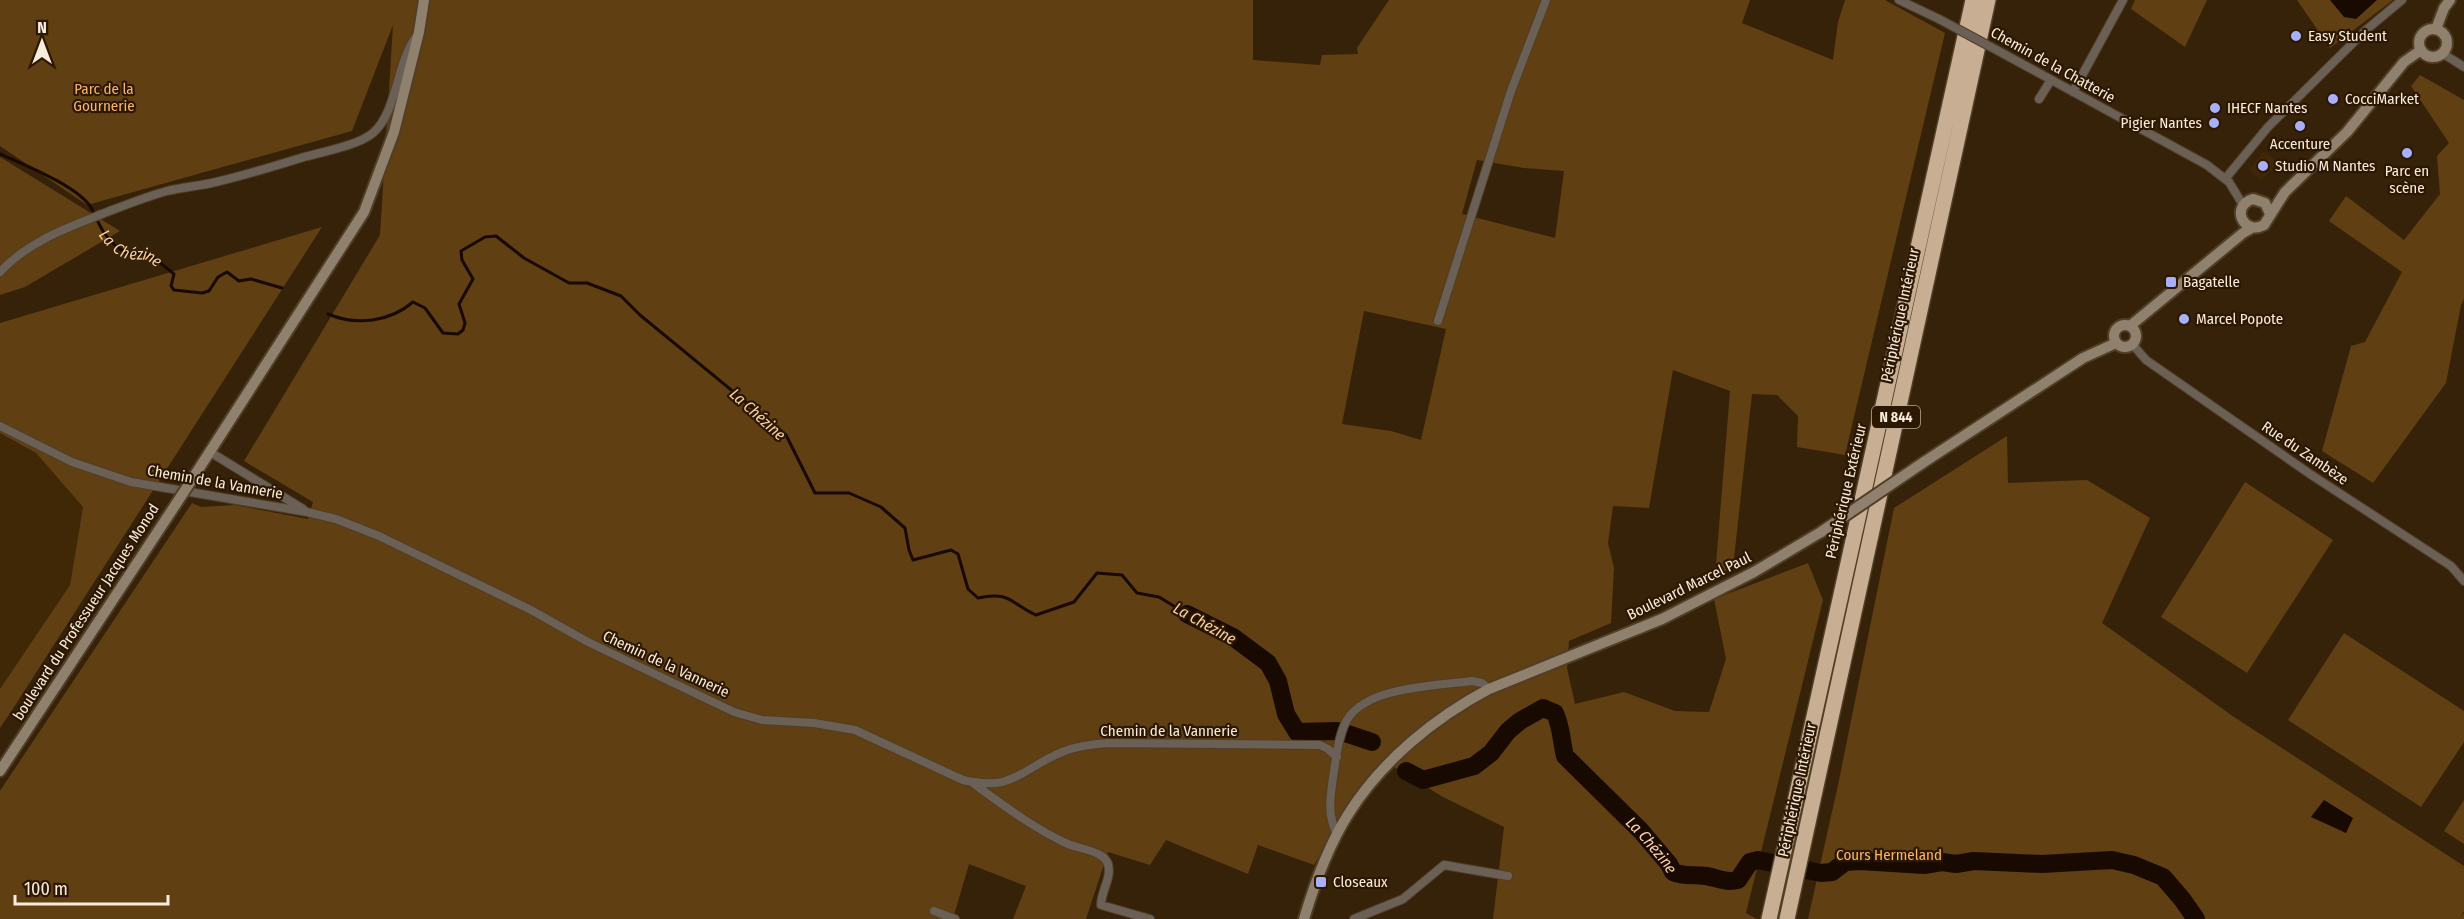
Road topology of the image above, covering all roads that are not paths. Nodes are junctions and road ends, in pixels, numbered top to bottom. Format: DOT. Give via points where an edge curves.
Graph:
graph roads {
  1 [pos="424,0"];
  2 [pos="1546,0"];
  3 [pos="1899,0"];
  4 [pos="1973,0"];
  5 [pos="1988,0"];
  6 [pos="2123,0"];
  7 [pos="2402,0"];
  8 [pos="2450,0"];
  9 [pos="2436,29"];
  10 [pos="419,32"];
  11 [pos="2421,50"];
  12 [pos="2442,53"];
  13 [pos="2464,68"];
  14 [pos="2051,80"];
  15 [pos="2073,92"];
  16 [pos="2039,99"];
  17 [pos="2225,179"];
  18 [pos="2285,192"];
  19 [pos="2265,203"];
  20 [pos="2242,205"];
  21 [pos="2270,214"];
  22 [pos="2252,228"];
  23 [pos="0,272"];
  24 [pos="1438,321"];
  25 [pos="2130,326"];
  26 [pos="2116,343"];
  27 [pos="2133,345"];
  28 [pos="0,426"];
  29 [pos="210,452"];
  30 [pos="307,512"];
  31 [pos="2464,580"];
  32 [pos="1489,689"];
  33 [pos="1336,757"];
  34 [pos="1,769"];
  35 [pos="972,782"];
  36 [pos="1337,834"];
  37 [pos="1508,876"];
  38 [pos="934,911"];
  39 [pos="955,919"];
  40 [pos="1150,919"];
  41 [pos="1304,919"];
  42 [pos="1354,919"];
  43 [pos="1769,919"];
  44 [pos="1787,919"];
  1 -- 10 [label="street, boulevard du Professueur Jacques Monod"];
  2 -- 24 [label="street" via="1511,91"];
  3 -- 14 [label="street, Chemin de la Chatterie, bridge"];
  4 -- 43 [label="highway, Périphérique Extérieur / N 844"];
  5 -- 44 [label="highway, Périphérique Intérieur / N 844"];
  6 -- 15 [label="street"];
  7 -- 17 [label="street" via="2274,121"];
  8 -- 9 [label="street"];
  9 -- 11 [label="street" via="2421,34"];
  9 -- 12 [label="street" via="2447,42"];
  10 -- 23 [label="street" via="406,51 385,120 372,134 285,163 129,204 37,242"];
  10 -- 29 [label="street, boulevard du Professueur Jacques Monod" via="394,132 364,212"];
  11 -- 12 [label="street" via="2430,56"];
  11 -- 18 [label="street" via="2404,62 2346,132"];
  12 -- 13 [label="street"];
  14 -- 15 [label="street, Chemin de la Chatterie"];
  14 -- 16 [label="street"];
  15 -- 17 [label="street, Chemin de la Chatterie" via="2207,165"];
  17 -- 20 [label="street, Chemin de la Chatterie"];
  18 -- 19 [label="street"];
  18 -- 21 [label="street"];
  19 -- 20 [label="street" via="2253,199"];
  19 -- 21 [label="street"];
  20 -- 22 [label="street" via="2241,219"];
  21 -- 22 [label="street" via="2264,225"];
  22 -- 25 [label="street"];
  25 -- 26 [label="street" via="2116,329"];
  25 -- 27 [label="street" via="2137,334"];
  26 -- 27 [label="street" via="2123,347"];
  26 -- 32 [label="street, Boulevard Marcel Paul, bridge" via="2083,358 1821,532 1754,572 1662,619"];
  27 -- 31 [label="street, Rue du Zambèze" via="2146,360 2451,566"];
  28 -- 30 [label="street, Chemin de la Vannerie" via="72,462 131,482"];
  29 -- 30 [label="street"];
  29 -- 34 [label="street, boulevard du Professueur Jacques Monod, bridge"];
  30 -- 35 [label="street, Chemin de la Vannerie" via="379,536 734,712 762,720 855,730"];
  32 -- 33 [label="street" via="1472,681 1408,689 1374,698 1352,713 1344,726"];
  32 -- 36 [label="street, Boulevard Marcel Paul" via="1424,731 1396,756"];
  33 -- 35 [label="street, Chemin de la Vannerie" via="1320,745 1092,744 1060,753 999,784"];
  33 -- 36 [label="street" via="1329,806"];
  35 -- 40 [label="street" via="1058,839 1103,856 1109,874 1101,905"];
  36 -- 41 [label="street, Boulevard Marcel Paul"];
  37 -- 42 [label="street" via="1444,866 1403,899"];
  38 -- 39 [label="street"];
}
